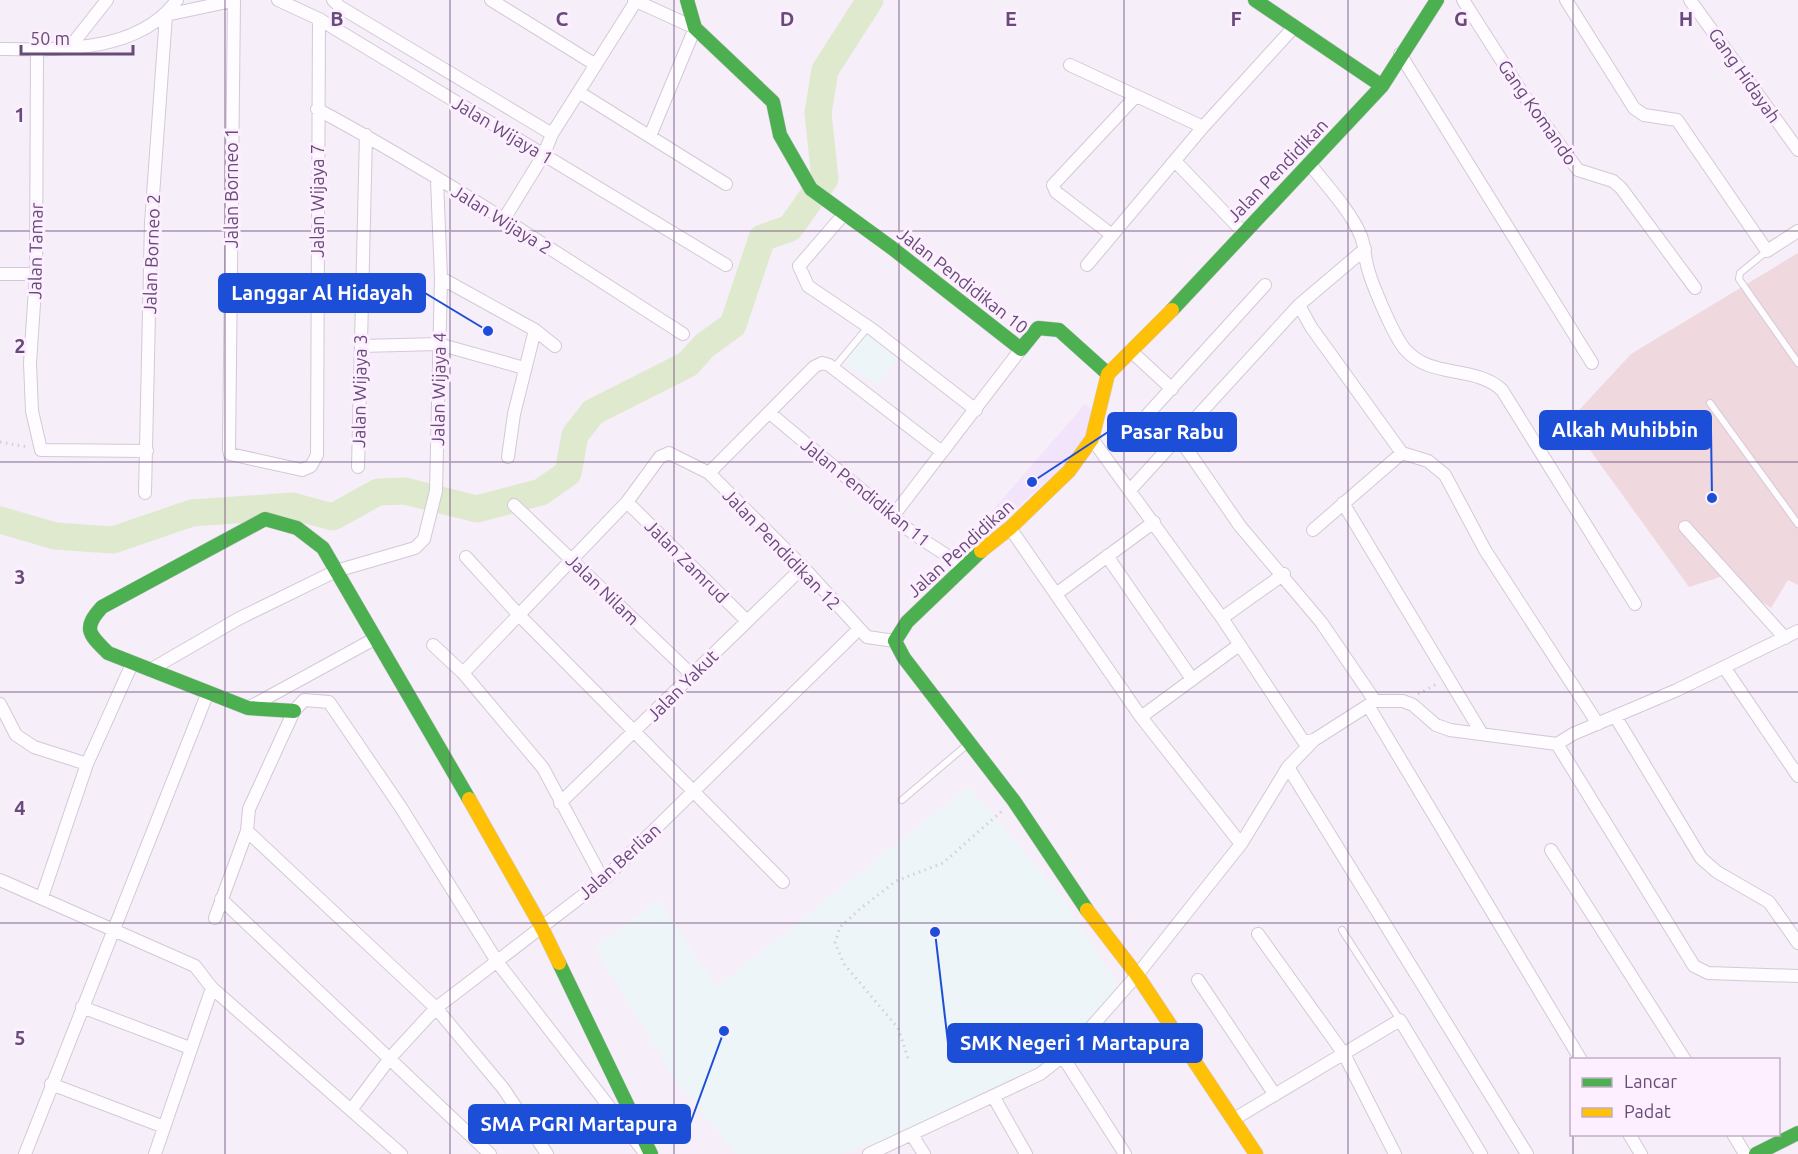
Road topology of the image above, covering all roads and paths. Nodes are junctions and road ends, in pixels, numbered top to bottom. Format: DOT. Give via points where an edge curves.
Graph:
graph roads {
  1 [pos="107,0"];
  2 [pos="177,0"];
  3 [pos="278,0"];
  4 [pos="333,0"];
  5 [pos="491,0"];
  6 [pos="687,0"];
  7 [pos="1255,0"];
  8 [pos="1437,0"];
  9 [pos="1463,0"];
  10 [pos="1566,0"];
  11 [pos="1690,0"];
  12 [pos="635,1"];
  13 [pos="233,2"];
  14 [pos="166,15"];
  15 [pos="319,19"];
  16 [pos="1294,27"];
  17 [pos="695,28"];
  18 [pos="70,47"];
  19 [pos="0,49"];
  20 [pos="37,50"];
  21 [pos="1400,54"];
  22 [pos="1070,64"];
  23 [pos="596,65"];
  24 [pos="1382,86"];
  25 [pos="580,93"];
  26 [pos="1135,97"];
  27 [pos="317,109"];
  28 [pos="1203,127"];
  29 [pos="552,134"];
  30 [pos="366,135"];
  31 [pos="650,136"];
  32 [pos="1798,150"];
  33 [pos="544,154"];
  34 [pos="1175,161"];
  35 [pos="1309,163"];
  36 [pos="437,180"];
  37 [pos="726,184"];
  38 [pos="844,214"];
  39 [pos="504,219"];
  40 [pos="1798,231"];
  41 [pos="1243,232"];
  42 [pos="1112,235"];
  43 [pos="1365,249"];
  44 [pos="1767,251"];
  45 [pos="726,265"];
  46 [pos="1087,265"];
  47 [pos="0,274"];
  48 [pos="36,274"];
  49 [pos="441,278"];
  50 [pos="1265,285"];
  51 [pos="1695,288"];
  52 [pos="1299,305"];
  53 [pos="868,327"];
  54 [pos="535,330"];
  55 [pos="683,334"];
  56 [pos="438,344"];
  57 [pos="360,346"];
  58 [pos="555,346"];
  59 [pos="1021,349"];
  60 [pos="1132,352"];
  61 [pos="1592,363"];
  62 [pos="1798,363"];
  63 [pos="524,368"];
  64 [pos="833,369"];
  65 [pos="1108,374"];
  66 [pos="1172,389"];
  67 [pos="1710,403"];
  68 [pos="976,410"];
  69 [pos="771,414"];
  70 [pos="1148,414"];
  71 [pos="1179,438"];
  72 [pos="1092,439"];
  73 [pos="0,441"];
  74 [pos="41,450"];
  75 [pos="147,451"];
  76 [pos="942,452"];
  77 [pos="1402,453"];
  78 [pos="317,455"];
  79 [pos="508,457"];
  80 [pos="358,467"];
  81 [pos="709,473"];
  82 [pos="1131,489"];
  83 [pos="145,493"];
  84 [pos="627,502"];
  85 [pos="1343,503"];
  86 [pos="514,505"];
  87 [pos="893,516"];
  88 [pos="1154,522"];
  89 [pos="1798,524"];
  90 [pos="1685,526"];
  91 [pos="1010,528"];
  92 [pos="1313,530"];
  93 [pos="1107,556"];
  94 [pos="466,557"];
  95 [pos="572,558"];
  96 [pos="963,566"];
  97 [pos="803,567"];
  98 [pos="336,571"];
  99 [pos="1284,574"];
  100 [pos="1056,594"];
  101 [pos="1635,604"];
  102 [pos="518,614"];
  103 [pos="1222,618"];
  104 [pos="747,621"];
  105 [pos="858,630"];
  106 [pos="1798,631"];
  107 [pos="376,638"];
  108 [pos="1785,638"];
  109 [pos="895,641"];
  110 [pos="433,645"];
  111 [pos="1239,645"];
  112 [pos="132,664"];
  113 [pos="1724,667"];
  114 [pos="150,670"];
  115 [pos="463,673"];
  116 [pos="691,674"];
  117 [pos="1192,678"];
  118 [pos="1448,679"];
  119 [pos="208,692"];
  120 [pos="1403,701"];
  121 [pos="0,704"];
  122 [pos="1372,704"];
  123 [pos="248,708"];
  124 [pos="294,711"];
  125 [pos="1615,716"];
  126 [pos="1141,717"];
  127 [pos="1598,724"];
  128 [pos="634,732"];
  129 [pos="1482,734"];
  130 [pos="1314,740"];
  131 [pos="970,743"];
  132 [pos="1557,744"];
  133 [pos="87,764"];
  134 [pos="1288,767"];
  135 [pos="1798,776"];
  136 [pos="694,791"];
  137 [pos="902,800"];
  138 [pos="1014,801"];
  139 [pos="560,802"];
  140 [pos="247,831"];
  141 [pos="1241,844"];
  142 [pos="1551,849"];
  143 [pos="0,879"];
  144 [pos="603,880"];
  145 [pos="783,882"];
  146 [pos="42,897"];
  147 [pos="221,898"];
  148 [pos="215,918"];
  149 [pos="541,926"];
  150 [pos="113,928"];
  151 [pos="1342,930"];
  152 [pos="1258,934"];
  153 [pos="1798,943"];
  154 [pos="498,963"];
  155 [pos="1137,975"];
  156 [pos="1798,976"];
  157 [pos="1198,980"];
  158 [pos="212,988"];
  159 [pos="82,1007"];
  160 [pos="436,1008"];
  161 [pos="1400,1020"];
  162 [pos="190,1048"];
  163 [pos="1344,1054"];
  164 [pos="1063,1057"];
  165 [pos="390,1058"];
  166 [pos="908,1058"];
  167 [pos="1580,1058"];
  168 [pos="1684,1058"];
  169 [pos="51,1084"];
  170 [pos="1275,1095"];
  171 [pos="993,1096"];
  172 [pos="351,1110"];
  173 [pos="1234,1119"];
  174 [pos="164,1127"];
  175 [pos="1798,1133"];
  176 [pos="912,1135"];
  177 [pos="1630,1136"];
  178 [pos="1733,1136"];
  179 [pos="25,1154"];
  180 [pos="155,1154"];
  181 [pos="401,1154"];
  182 [pos="490,1154"];
  183 [pos="547,1154"];
  184 [pos="645,1154"];
  185 [pos="651,1154"];
  186 [pos="868,1154"];
  187 [pos="924,1154"];
  188 [pos="1026,1154"];
  189 [pos="1125,1154"];
  190 [pos="1256,1154"];
  191 [pos="1395,1154"];
  192 [pos="1481,1154"];
  193 [pos="1527,1154"];
  194 [pos="1641,1154"];
  195 [pos="1745,1154"];
  196 [pos="1756,1154"];
  1 -- 18 [label="street"];
  2 -- 14 [label="street"];
  3 -- 15 [label="street, Jalan Wijaya 1"];
  4 -- 29 [label="street"];
  5 -- 23 [label="street"];
  6 -- 17 [label="street"];
  7 -- 16 [label="street"];
  8 -- 21 [label="street, Jalan Pendidikan"];
  9 -- 51 [label="street, Gang Komando" via="1555,142 1578,170 1621,188"];
  10 -- 44 [label="street" via="1634,108 1644,115 1677,120"];
  11 -- 32 [label="street, Gang Hidayah"];
  12 -- 17 [label="street"];
  12 -- 23 [label="street"];
  13 -- 14 [label="street"];
  13 -- 78 [label="street, Jalan Borneo 1" via="230,454 302,470 311,466"];
  14 -- 18 [label="street" via="134,36"];
  14 -- 75 [label="street, Jalan Borneo 2" via="151,223"];
  15 -- 27 [label="street, Jalan Wijaya 7"];
  15 -- 33 [label="street, Jalan Wijaya 1"];
  16 -- 24 [label="street"];
  16 -- 28 [label="street"];
  17 -- 31 [label="street"];
  17 -- 38 [label="street, Jalan Pendidikan 10" via="773,102 780,135 815,192"];
  18 -- 20 [label="street"];
  19 -- 20 [label="street"];
  20 -- 48 [label="street, Jalan Tamar"];
  21 -- 24 [label="street, Jalan Pendidikan"];
  21 -- 61 [label="street"];
  22 -- 26 [label="street"];
  23 -- 25 [label="street"];
  24 -- 35 [label="street, Jalan Pendidikan"];
  25 -- 29 [label="street"];
  25 -- 31 [label="street"];
  26 -- 28 [label="street"];
  26 -- 42 [label="street" via="1053,185 1056,192"];
  27 -- 30 [label="street, Jalan Wijaya 2"];
  27 -- 78 [label="street, Jalan Wijaya 7"];
  28 -- 34 [label="street"];
  29 -- 33 [label="street"];
  30 -- 36 [label="street, Jalan Wijaya 2"];
  30 -- 57 [label="street, Jalan Wijaya 3"];
  31 -- 37 [label="street"];
  33 -- 39 [label="street"];
  33 -- 45 [label="street, Jalan Wijaya 1"];
  34 -- 41 [label="street"];
  34 -- 42 [label="street"];
  35 -- 41 [label="street, Jalan Pendidikan"];
  35 -- 43 [label="street" via="1360,232"];
  36 -- 39 [label="street, Jalan Wijaya 2"];
  36 -- 49 [label="street, Jalan Wijaya 4"];
  38 -- 53 [label="street" via="799,266 808,286"];
  38 -- 59 [label="street, Jalan Pendidikan 10"];
  39 -- 55 [label="street, Jalan Wijaya 2"];
  40 -- 44 [label="street"];
  41 -- 60 [label="street, Jalan Pendidikan"];
  42 -- 46 [label="street"];
  43 -- 52 [label="street"];
  43 -- 101 [label="street" via="1374,291 1404,347 1420,363 1444,372 1480,377 1502,390"];
  44 -- 62 [label="lane" via="1740,273 1739,279"];
  47 -- 48 [label="street"];
  48 -- 74 [label="street, Jalan Tamar" via="30,363 32,411"];
  49 -- 54 [label="street"];
  49 -- 56 [label="street, Jalan Wijaya 4"];
  50 -- 66 [label="street"];
  52 -- 71 [label="street"];
  52 -- 77 [label="street"];
  53 -- 64 [label="lane"];
  53 -- 68 [label="street"];
  54 -- 58 [label="street"];
  54 -- 63 [label="street"];
  56 -- 57 [label="street"];
  56 -- 63 [label="street"];
  56 -- 98 [label="street, Jalan Wijaya 4" via="436,491 424,539 415,548"];
  57 -- 80 [label="street, Jalan Wijaya 3"];
  59 -- 65 [label="street, Jalan Pendidikan 10" via="1038,328 1059,330"];
  59 -- 68 [label="street"];
  60 -- 65 [label="street, Jalan Pendidikan"];
  60 -- 66 [label="street"];
  63 -- 79 [label="street"];
  64 -- 69 [label="street" via="822,363 814,367"];
  64 -- 76 [label="street"];
  65 -- 72 [label="street, Jalan Pendidikan"];
  66 -- 70 [label="street"];
  67 -- 89 [label="lane"];
  68 -- 76 [label="street"];
  69 -- 81 [label="street"];
  69 -- 87 [label="street, Jalan Pendidikan 11"];
  71 -- 82 [label="street"];
  71 -- 99 [label="street" via="1240,526"];
  72 -- 82 [label="street"];
  72 -- 91 [label="street, Jalan Pendidikan" via="1069,471"];
  73 -- 74 [label="path"];
  74 -- 75 [label="street"];
  75 -- 83 [label="street, Jalan Borneo 2"];
  76 -- 87 [label="street"];
  77 -- 85 [label="street"];
  77 -- 127 [label="street" via="1428,461 1445,475 1485,550"];
  81 -- 84 [label="street, Jalan Pendidikan 12" via="669,453 660,457"];
  81 -- 97 [label="street, Jalan Pendidikan 12"];
  82 -- 88 [label="street"];
  84 -- 95 [label="street"];
  84 -- 104 [label="street, Jalan Zamrud"];
  85 -- 92 [label="street"];
  85 -- 118 [label="street"];
  86 -- 95 [label="street, Jalan Nilam"];
  87 -- 96 [label="street, Jalan Pendidikan 11"];
  88 -- 93 [label="street"];
  88 -- 103 [label="street"];
  90 -- 108 [label="street"];
  91 -- 96 [label="street, Jalan Pendidikan"];
  91 -- 100 [label="street"];
  93 -- 100 [label="street"];
  93 -- 117 [label="street"];
  94 -- 102 [label="street"];
  95 -- 102 [label="street"];
  95 -- 116 [label="street, Jalan Nilam"];
  96 -- 109 [label="street, Jalan Pendidikan" via="907,622"];
  97 -- 104 [label="street, Jalan Yakut"];
  97 -- 105 [label="street, Jalan Pendidikan 12"];
  98 -- 107 [label="street"];
  98 -- 112 [label="street" via="310,535 282,520 266,519 102,607 91,619 92,637 108,652"];
  98 -- 114 [label="street, Jalan Wijaya 4" via="238,619"];
  99 -- 103 [label="street"];
  99 -- 122 [label="street" via="1321,622"];
  100 -- 126 [label="street"];
  102 -- 115 [label="street"];
  102 -- 128 [label="street"];
  103 -- 111 [label="street"];
  104 -- 116 [label="street, Jalan Yakut"];
  105 -- 109 [label="street, Jalan Pendidikan 12" via="867,637"];
  105 -- 136 [label="street, Jalan Berlian"];
  106 -- 108 [label="street"];
  107 -- 123 [label="street"];
  107 -- 149 [label="street"];
  108 -- 113 [label="street"];
  109 -- 131 [label="street"];
  110 -- 115 [label="street"];
  111 -- 117 [label="street"];
  111 -- 130 [label="street" via="1304,741"];
  112 -- 114 [label="street"];
  112 -- 133 [label="street"];
  113 -- 125 [label="street"];
  113 -- 135 [label="street"];
  114 -- 119 [label="street"];
  115 -- 139 [label="street" via="543,768"];
  116 -- 128 [label="street, Jalan Yakut"];
  117 -- 126 [label="street"];
  118 -- 120 [label="path"];
  118 -- 129 [label="street"];
  119 -- 123 [label="street"];
  119 -- 150 [label="street"];
  120 -- 122 [label="street"];
  120 -- 129 [label="street" via="1436,725"];
  121 -- 133 [label="street" via="16,735 34,747"];
  122 -- 130 [label="street"];
  122 -- 167 [label="street"];
  123 -- 124 [label="street"];
  124 -- 140 [label="street" via="249,809"];
  124 -- 154 [label="street" via="304,700 320,699 335,708"];
  125 -- 127 [label="street"];
  125 -- 153 [label="street" via="1701,858 1717,872 1769,902"];
  126 -- 141 [label="street"];
  127 -- 132 [label="street"];
  128 -- 136 [label="street"];
  128 -- 139 [label="street, Jalan Yakut"];
  129 -- 132 [label="street"];
  130 -- 134 [label="street"];
  131 -- 137 [label="lane"];
  131 -- 138 [label="street"];
  132 -- 156 [label="street" via="1694,966 1708,973"];
  133 -- 146 [label="street"];
  134 -- 141 [label="street"];
  134 -- 193 [label="street"];
  136 -- 144 [label="street, Jalan Berlian"];
  136 -- 145 [label="street"];
  138 -- 155 [label="street" via="1102,933"];
  138 -- 166 [label="path" via="943,863 896,882 840,927 835,943 844,964 898,1028"];
  139 -- 144 [label="street"];
  140 -- 147 [label="street"];
  140 -- 160 [label="street"];
  141 -- 155 [label="street"];
  142 -- 168 [label="street"];
  143 -- 146 [label="street"];
  144 -- 149 [label="street, Jalan Berlian"];
  146 -- 150 [label="street"];
  147 -- 148 [label="street"];
  147 -- 165 [label="street"];
  149 -- 154 [label="street, Jalan Berlian"];
  149 -- 185 [label="street"];
  150 -- 158 [label="street" via="195,966"];
  150 -- 159 [label="street"];
  151 -- 161 [label="lane"];
  152 -- 163 [label="street"];
  154 -- 160 [label="street, Jalan Berlian"];
  154 -- 184 [label="street"];
  155 -- 164 [label="street"];
  155 -- 173 [label="street"];
  157 -- 170 [label="street"];
  158 -- 162 [label="street"];
  158 -- 172 [label="street"];
  159 -- 162 [label="street"];
  159 -- 169 [label="street"];
  160 -- 165 [label="street, Jalan Berlian"];
  160 -- 183 [label="street" via="503,1088"];
  161 -- 163 [label="street"];
  161 -- 192 [label="street"];
  162 -- 174 [label="street"];
  163 -- 170 [label="street"];
  163 -- 191 [label="street"];
  164 -- 171 [label="street" via="1040,1074"];
  164 -- 189 [label="street"];
  165 -- 172 [label="street, Jalan Berlian"];
  165 -- 182 [label="street"];
  169 -- 174 [label="street"];
  169 -- 179 [label="street"];
  170 -- 173 [label="street"];
  171 -- 176 [label="street"];
  171 -- 188 [label="street"];
  172 -- 181 [label="street"];
  173 -- 190 [label="street"];
  174 -- 180 [label="street"];
  175 -- 196 [label="street"];
  176 -- 186 [label="street"];
  176 -- 187 [label="street"];
  177 -- 194 [label="street"];
  178 -- 195 [label="street"];
}
